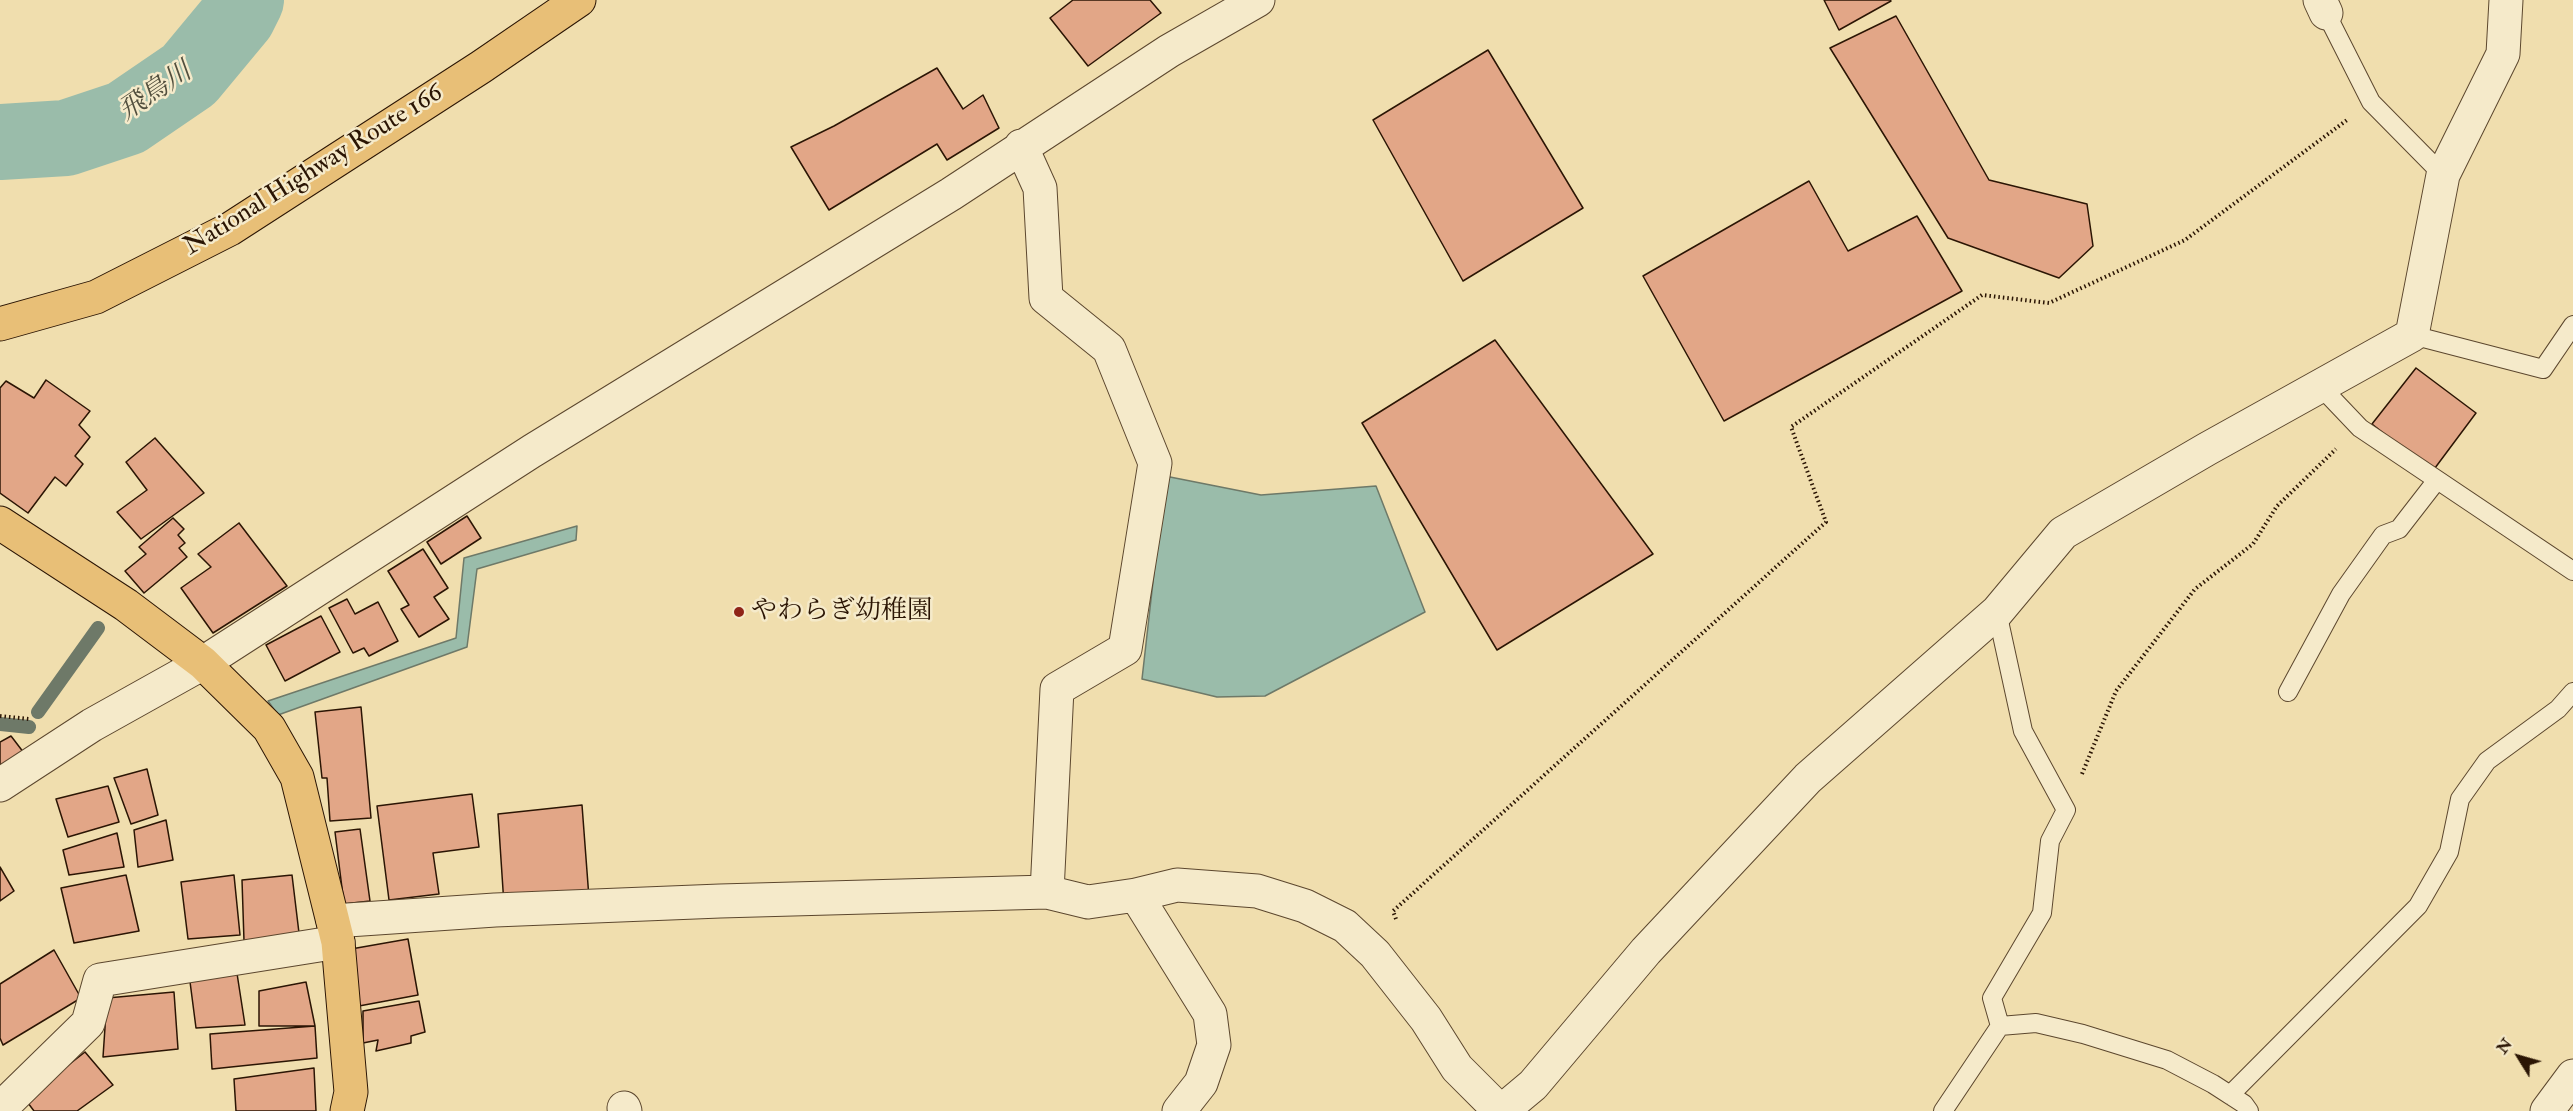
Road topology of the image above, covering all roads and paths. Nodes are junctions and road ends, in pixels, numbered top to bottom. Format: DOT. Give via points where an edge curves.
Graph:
graph roads {
  1 [pos="579,0"];
  2 [pos="1258,0"];
  3 [pos="2506,0"];
  4 [pos="2323,7"];
  5 [pos="2371,102"];
  6 [pos="1021,146"];
  7 [pos="2444,175"];
  8 [pos="0,324"];
  9 [pos="2573,325"];
  10 [pos="2412,334"];
  11 [pos="2320,386"];
  12 [pos="2360,428"];
  13 [pos="2437,480"];
  14 [pos="0,523"];
  15 [pos="2573,571"];
  16 [pos="1997,612"];
  17 [pos="203,663"];
  18 [pos="2288,692"];
  19 [pos="2573,692"];
  20 [pos="0,785"];
  21 [pos="2066,810"];
  22 [pos="1047,892"];
  23 [pos="1136,896"];
  24 [pos="1397,921"];
  25 [pos="336,931"];
  26 [pos="2000,1026"];
  27 [pos="2573,1076"];
  28 [pos="2230,1095"];
  29 [pos="0,1109"];
  30 [pos="347,1111"];
  31 [pos="1179,1111"];
  32 [pos="1501,1111"];
  33 [pos="1943,1111"];
  34 [pos="2249,1111"];
  35 [pos="2547,1111"];
  1 -- 8 [label="main road, National Highway Route 166" via="230,229 96,297"];
  2 -- 6 [label="street" via="1169,51"];
  3 -- 7 [label="street" via="2503,54"];
  4 -- 5 [label="lane"];
  5 -- 7 [label="lane"];
  5 -- 24 [label="path" via="2185,240 2049,303 1982,295 1791,428 1826,522 1393,911"];
  6 -- 17 [label="street" via="951,194 532,451"];
  6 -- 22 [label="street" via="1040,188 1046,298 1109,349 1155,463 1125,649 1057,689"];
  7 -- 10 [label="street"];
  9 -- 10 [label="lane" via="2543,369"];
  10 -- 11 [label="street"];
  11 -- 12 [label="lane"];
  11 -- 16 [label="street" via="2063,533"];
  12 -- 13 [label="lane"];
  12 -- 21 [label="path" via="2277,506 2253,544 2195,588 2116,691"];
  13 -- 15 [label="lane"];
  13 -- 18 [label="lane" via="2399,529 2383,535 2341,594"];
  14 -- 17 [label="main road" via="126,605"];
  16 -- 21 [label="lane" via="2023,731"];
  16 -- 32 [label="street" via="1808,778 1646,951 1533,1085"];
  17 -- 20 [label="street" via="92,725"];
  17 -- 25 [label="main road" via="269,728 297,777"];
  19 -- 28 [label="lane" via="2558,709 2487,761 2460,799 2449,852 2418,906"];
  21 -- 26 [label="lane" via="2050,841 2042,913 1992,998"];
  22 -- 23 [label="street" via="1088,902"];
  22 -- 25 [label="street" via="495,910"];
  23 -- 31 [label="street" via="1210,1014 1214,1045 1201,1083"];
  23 -- 32 [label="street" via="1177,885 1257,891 1305,906 1345,926 1397,981 1457,1068"];
  25 -- 29 [label="street" via="100,980 88,1023"];
  25 -- 30 [label="main road" via="351,1092"];
  26 -- 28 [label="lane" via="2036,1023 2083,1034 2167,1060"];
  26 -- 33 [label="lane"];
  27 -- 35 [label="street"];
  28 -- 34 [label="lane"];
}
